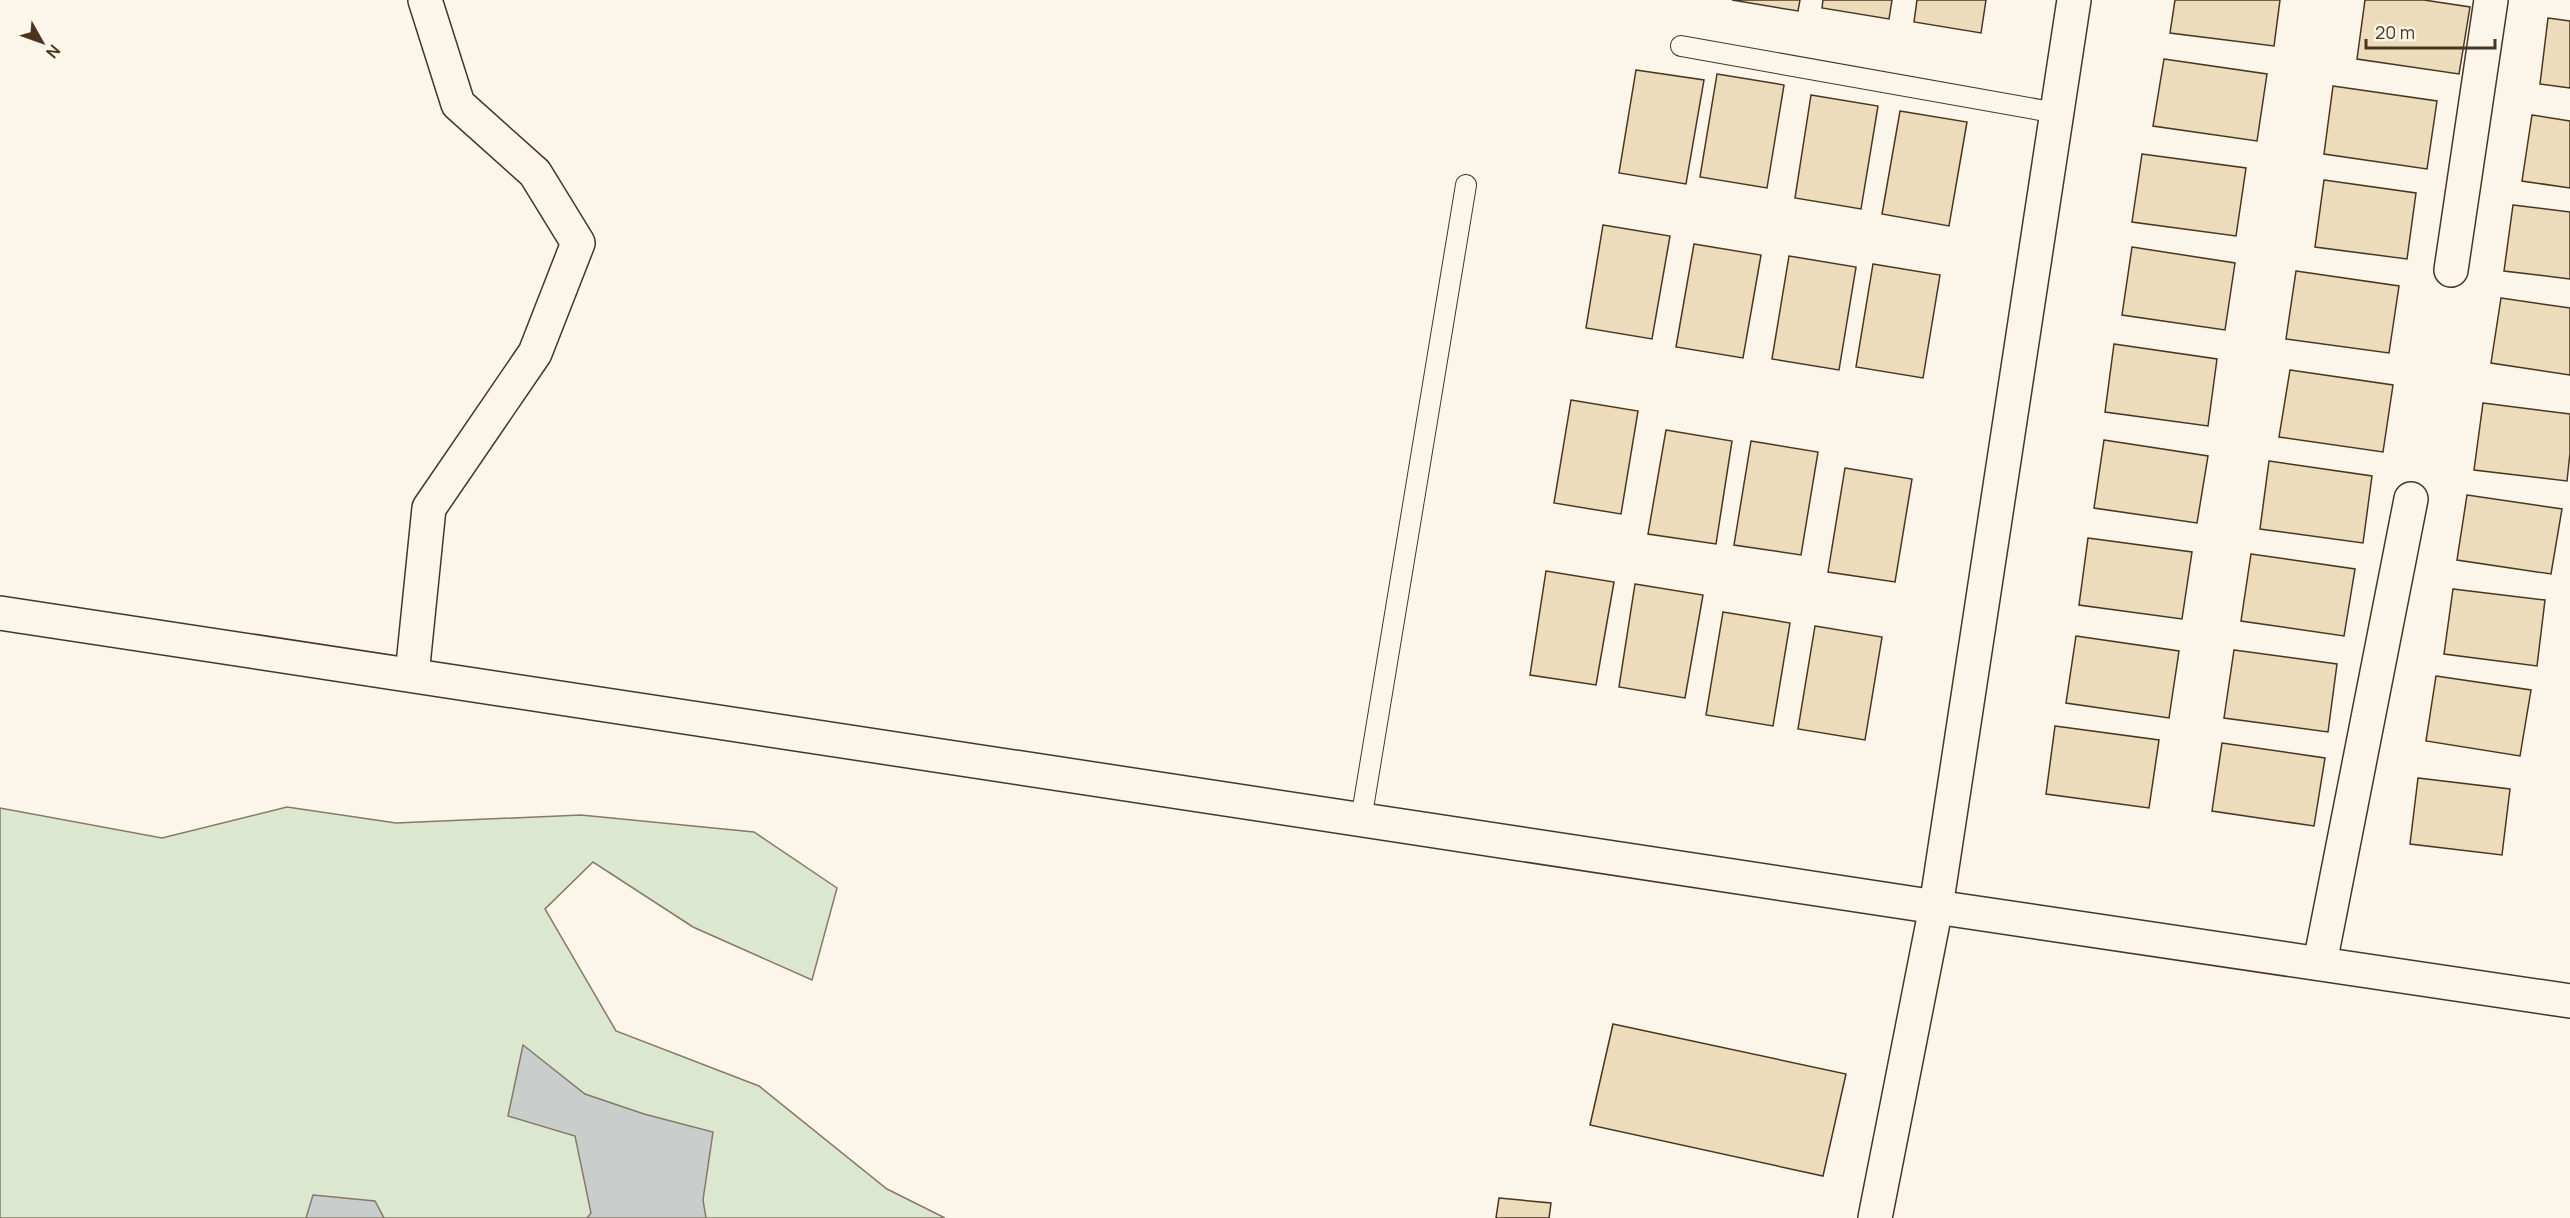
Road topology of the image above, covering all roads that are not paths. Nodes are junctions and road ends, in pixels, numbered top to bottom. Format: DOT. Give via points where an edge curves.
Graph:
graph roads {
  1 [pos="425,0"];
  2 [pos="2074,0"];
  3 [pos="2491,0"];
  4 [pos="1681,46"];
  5 [pos="2057,113"];
  6 [pos="1466,185"];
  7 [pos="2451,270"];
  8 [pos="2411,499"];
  9 [pos="0,613"];
  10 [pos="412,675"];
  11 [pos="1361,820"];
  12 [pos="1936,907"];
  13 [pos="2320,963"];
  14 [pos="2570,1001"];
  15 [pos="1875,1218"];
  1 -- 10 [label="street" via="458,104 535,173 578,243 534,353 429,508"];
  2 -- 5 [label="street"];
  3 -- 7 [label="street"];
  4 -- 5 [label="lane"];
  5 -- 12 [label="street"];
  6 -- 11 [label="lane"];
  8 -- 13 [label="street"];
  9 -- 10 [label="street"];
  10 -- 11 [label="street"];
  11 -- 12 [label="street"];
  12 -- 13 [label="street"];
  12 -- 15 [label="street"];
  13 -- 14 [label="street"];
}
